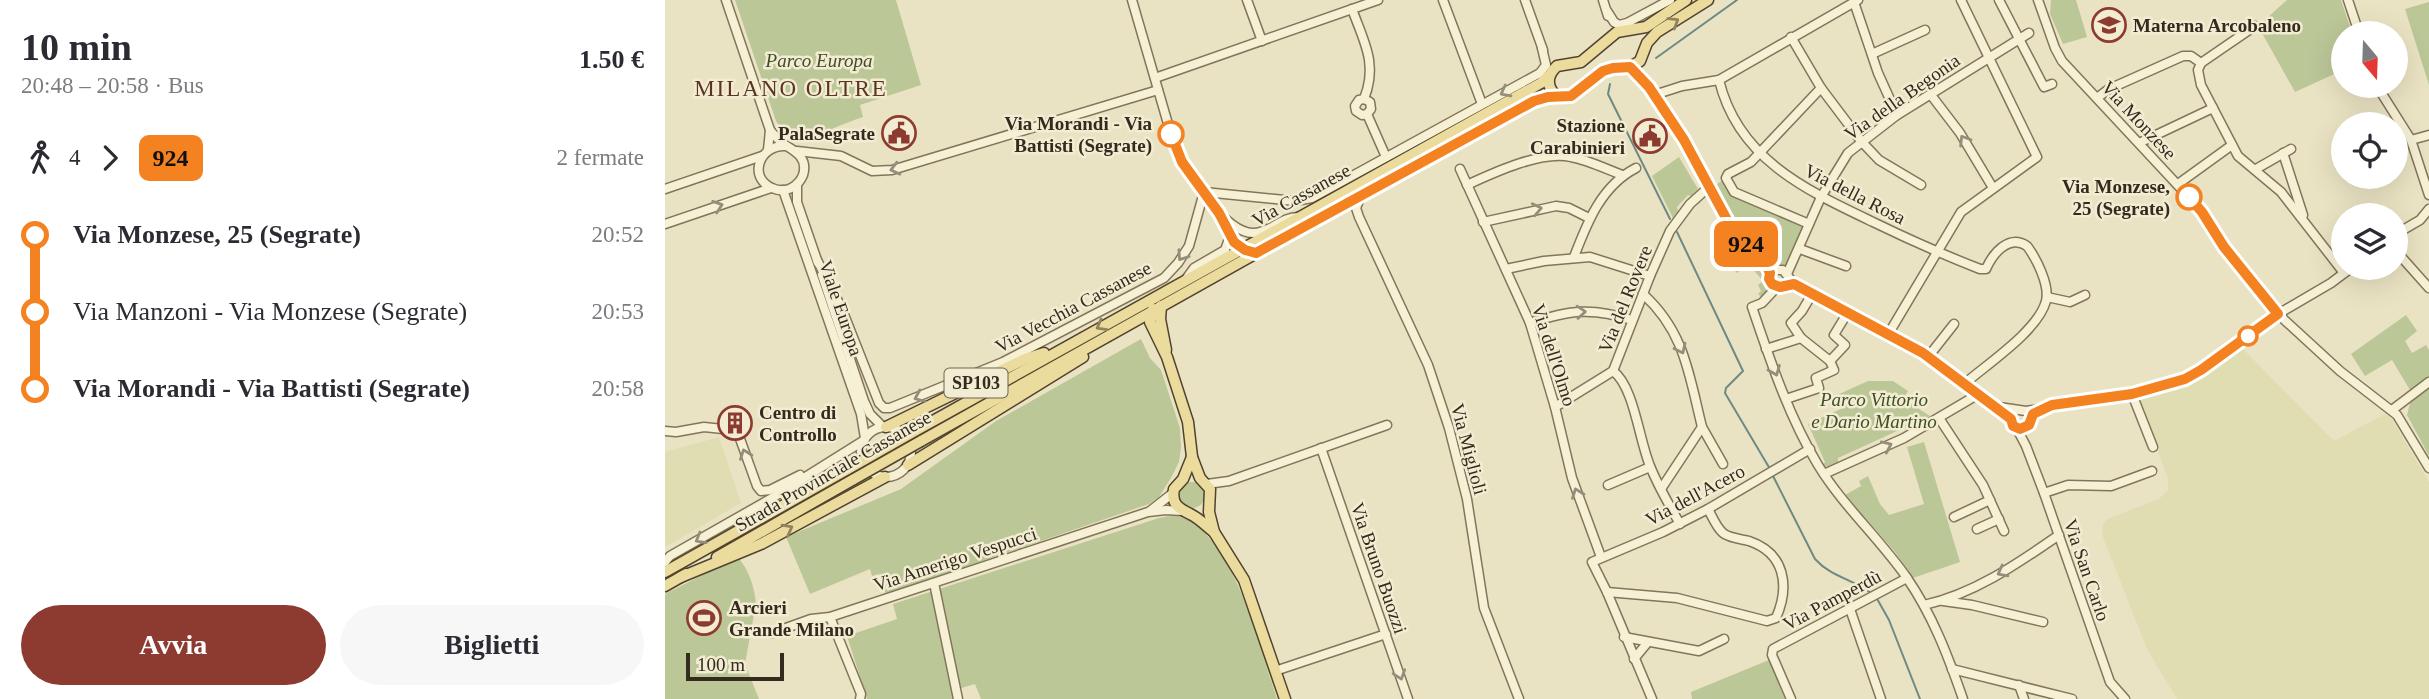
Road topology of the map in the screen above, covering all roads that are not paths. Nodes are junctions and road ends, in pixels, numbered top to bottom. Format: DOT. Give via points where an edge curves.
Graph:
graph roads {
  1 [pos="726,0"];
  2 [pos="1132,0"];
  3 [pos="1247,0"];
  4 [pos="1378,0"];
  5 [pos="1443,0"];
  6 [pos="1525,0"];
  7 [pos="1603,0"];
  8 [pos="1668,0"];
  9 [pos="1686,0"];
  10 [pos="1709,0"];
  11 [pos="1961,0"];
  12 [pos="1999,0"];
  13 [pos="2038,0"];
  14 [pos="2348,0"];
  15 [pos="1856,1"];
  16 [pos="1352,9"];
  17 [pos="1607,11"];
  18 [pos="2355,21"];
  19 [pos="2255,26"];
  20 [pos="1623,30"];
  21 [pos="1926,30"];
  22 [pos="2029,33"];
  23 [pos="1791,37"];
  24 [pos="2019,38"];
  25 [pos="1262,41"];
  26 [pos="1542,48"];
  27 [pos="1644,49"];
  28 [pos="1871,54"];
  29 [pos="1988,58"];
  30 [pos="2200,63"];
  31 [pos="1635,64"];
  32 [pos="1550,75"];
  33 [pos="1155,78"];
  34 [pos="1719,80"];
  35 [pos="2052,84"];
  36 [pos="1821,88"];
  37 [pos="1158,90"];
  38 [pos="1654,95"];
  39 [pos="1931,95"];
  40 [pos="1558,97"];
  41 [pos="2097,98"];
  42 [pos="2385,98"];
  43 [pos="1364,99"];
  44 [pos="1482,104"];
  45 [pos="2213,108"];
  46 [pos="1367,114"];
  47 [pos="1897,115"];
  48 [pos="770,130"];
  49 [pos="2429,135"];
  50 [pos="2411,140"];
  51 [pos="1861,141"];
  52 [pos="2139,144"];
  53 [pos="2232,145"];
  54 [pos="786,146"];
  55 [pos="797,151"];
  56 [pos="765,153"];
  57 [pos="1760,153"];
  58 [pos="1386,157"];
  59 [pos="1636,168"];
  60 [pos="1460,169"];
  61 [pos="2256,169"];
  62 [pos="1622,175"];
  63 [pos="797,184"];
  64 [pos="2178,184"];
  65 [pos="1467,185"];
  66 [pos="1921,185"];
  67 [pos="1710,186"];
  68 [pos="771,188"];
  69 [pos="1993,188"];
  70 [pos="665,189"];
  71 [pos="783,190"];
  72 [pos="1204,192"];
  73 [pos="1237,194"];
  74 [pos="2429,194"];
  75 [pos="1361,196"];
  76 [pos="1821,197"];
  77 [pos="1217,210"];
  78 [pos="1332,212"];
  79 [pos="2427,214"];
  80 [pos="1299,216"];
  81 [pos="1359,217"];
  82 [pos="1589,218"];
  83 [pos="1483,222"];
  84 [pos="2305,222"];
  85 [pos="665,224"];
  86 [pos="1809,224"];
  87 [pos="2408,226"];
  88 [pos="1241,231"];
  89 [pos="1230,236"];
  90 [pos="1242,248"];
  91 [pos="1800,248"];
  92 [pos="2331,252"];
  93 [pos="1256,253"];
  94 [pos="1938,253"];
  95 [pos="1574,257"];
  96 [pos="817,261"];
  97 [pos="2408,264"];
  98 [pos="1846,267"];
  99 [pos="1506,269"];
  100 [pos="1217,275"];
  101 [pos="1650,276"];
  102 [pos="1779,278"];
  103 [pos="1186,279"];
  104 [pos="2331,280"];
  105 [pos="2429,288"];
  106 [pos="1643,294"];
  107 [pos="1812,294"];
  108 [pos="2085,295"];
  109 [pos="2047,297"];
  110 [pos="1135,307"];
  111 [pos="1157,312"];
  112 [pos="1847,312"];
  113 [pos="2278,314"];
  114 [pos="1632,320"];
  115 [pos="1530,323"];
  116 [pos="1954,324"];
  117 [pos="1152,328"];
  118 [pos="1889,334"];
  119 [pos="1801,338"];
  120 [pos="1098,341"];
  121 [pos="1067,344"];
  122 [pos="1766,349"];
  123 [pos="1088,355"];
  124 [pos="1167,357"];
  125 [pos="1928,357"];
  126 [pos="1830,361"];
  127 [pos="1032,365"];
  128 [pos="1056,365"];
  129 [pos="1613,371"];
  130 [pos="2429,382"];
  131 [pos="1963,385"];
  132 [pos="2132,394"];
  133 [pos="1977,395"];
  134 [pos="1786,399"];
  135 [pos="1993,405"];
  136 [pos="1555,407"];
  137 [pos="2392,410"];
  138 [pos="2025,412"];
  139 [pos="1939,418"];
  140 [pos="2011,419"];
  141 [pos="1387,425"];
  142 [pos="885,427"];
  143 [pos="1702,427"];
  144 [pos="2027,427"];
  145 [pos="2017,429"];
  146 [pos="665,431"];
  147 [pos="864,440"];
  148 [pos="2026,446"];
  149 [pos="2153,447"];
  150 [pos="1321,448"];
  151 [pos="1810,449"];
  152 [pos="837,457"];
  153 [pos="1192,457"];
  154 [pos="1723,464"];
  155 [pos="908,465"];
  156 [pos="1650,467"];
  157 [pos="2429,468"];
  158 [pos="2152,471"];
  159 [pos="1824,474"];
  160 [pos="885,477"];
  161 [pos="1183,478"];
  162 [pos="1204,481"];
  163 [pos="1229,481"];
  164 [pos="1608,485"];
  165 [pos="1661,489"];
  166 [pos="1173,493"];
  167 [pos="2043,493"];
  168 [pos="1990,500"];
  169 [pos="1210,501"];
  170 [pos="1708,509"];
  171 [pos="1148,512"];
  172 [pos="1187,513"];
  173 [pos="1954,517"];
  174 [pos="1999,519"];
  175 [pos="1680,524"];
  176 [pos="1977,529"];
  177 [pos="1214,531"];
  178 [pos="2004,531"];
  179 [pos="2059,535"];
  180 [pos="1601,557"];
  181 [pos="665,562"];
  182 [pos="665,572"];
  183 [pos="681,577"];
  184 [pos="1907,578"];
  185 [pos="934,583"];
  186 [pos="665,586"];
  187 [pos="1969,589"];
  188 [pos="1607,592"];
  189 [pos="1942,601"];
  190 [pos="1924,605"];
  191 [pos="1972,605"];
  192 [pos="1850,609"];
  193 [pos="829,617"];
  194 [pos="2043,622"];
  195 [pos="772,633"];
  196 [pos="1386,635"];
  197 [pos="1624,637"];
  198 [pos="1724,639"];
  199 [pos="1648,642"];
  200 [pos="1634,659"];
  201 [pos="1952,669"];
  202 [pos="1275,671"];
  203 [pos="2019,685"];
  204 [pos="860,699"];
  205 [pos="958,699"];
  206 [pos="1285,699"];
  207 [pos="1408,699"];
  208 [pos="1519,699"];
  209 [pos="1652,699"];
  210 [pos="1791,699"];
  211 [pos="1881,699"];
  212 [pos="1963,699"];
  213 [pos="2024,699"];
  214 [pos="2072,699"];
  215 [pos="2125,699"];
  1 -- 48 [label="street"];
  2 -- 33 [label="street"];
  3 -- 25 [label="street"];
  4 -- 16 [label="street"];
  5 -- 44 [label="street"];
  6 -- 26 [label="street"];
  7 -- 17 [label="street"];
  8 -- 17 [label="street" via="1625,24 1614,22"];
  9 -- 20 [label="main road, Via Cassanese" via="1646,27"];
  27 -- 10 [label="main road, one-way" via="1657,32"];
  11 -- 29 [label="street"];
  12 -- 24 [label="street"];
  13 -- 41 [label="street, Via Monzese" via="2057,55"];
  14 -- 18 [label="street"];
  15 -- 23 [label="street"];
  15 -- 28 [label="street"];
  16 -- 25 [label="street"];
  16 -- 43 [label="street" via="1370,60 1370,85"];
  17 -- 20 [label="street" via="1610,23"];
  19 -- 30 [label="street"];
  20 -- 27 [label="main road" via="1638,35"];
  20 -- 32 [label="main road, Via Cassanese" via="1581,62 1557,66"];
  21 -- 28 [label="street"];
  22 -- 24 [label="street, Via della Begonia"];
  23 -- 34 [label="street"];
  23 -- 36 [label="street"];
  24 -- 29 [label="street, Via della Begonia"];
  24 -- 35 [label="street" via="2044,87"];
  25 -- 33 [label="street"];
  26 -- 32 [label="street"];
  26 -- 44 [label="street, one-way" via="1546,65 1542,71"];
  27 -- 31 [label="main road"];
  28 -- 47 [label="street"];
  29 -- 39 [label="street, Via della Begonia"];
  29 -- 69 [label="street" via="2037,157"];
  30 -- 41 [label="street" via="2190,55 2181,57"];
  30 -- 45 [label="street" via="2199,78"];
  31 -- 38 [label="street"];
  31 -- 40 [label="main road, Via Cassanese" via="1607,69 1575,94"];
  32 -- 40 [label="main road" via="1549,86"];
  32 -- 80 [label="main road, Via Cassanese"];
  33 -- 37 [label="street"];
  34 -- 38 [label="street"];
  34 -- 57 [label="street, Via della Rosa" via="1728,108"];
  36 -- 51 [label="street"];
  36 -- 57 [label="street"];
  37 -- 55 [label="street, one-way" via="882,172 841,156"];
  37 -- 72 [label="street" via="1178,154"];
  38 -- 67 [label="street"];
  39 -- 47 [label="street, Via della Begonia"];
  69 -- 39 [label="street, one-way"];
  40 -- 75 [label="main road, Via Cassanese" via="1534,101"];
  41 -- 52 [label="street, Via Monzese"];
  42 -- 50 [label="street"];
  43 -- 46 [label="street" via="1371,104"];
  43 -- 46 [label="street" via="1357,101 1355,108"];
  44 -- 58 [label="street"];
  45 -- 52 [label="street"];
  45 -- 53 [label="street"];
  46 -- 58 [label="street"];
  47 -- 51 [label="street, Via della Begonia"];
  48 -- 54 [label="street"];
  48 -- 56 [label="street"];
  49 -- 50 [label="street"];
  50 -- 74 [label="street"];
  51 -- 66 [label="street" via="1879,160"];
  51 -- 76 [label="street, Via della Begonia" via="1848,153"];
  52 -- 64 [label="street, Via Monzese"];
  53 -- 61 [label="street" via="2240,159"];
  53 -- 64 [label="street"];
  54 -- 55 [label="street"];
  54 -- 56 [label="street"];
  55 -- 63 [label="street, Viale Europa" via="804,168"];
  56 -- 68 [label="street" via="759,174"];
  56 -- 70 [label="street"];
  57 -- 76 [label="street, Via della Rosa"];
  57 -- 86 [label="street" via="1726,175 1731,188"];
  58 -- 73 [label="street" via="1304,200"];
  59 -- 62 [label="street"];
  60 -- 65 [label="street, Via dell'Olmo"];
  61 -- 84 [label="street"];
  61 -- 84 [label="street" via="2287,151"];
  62 -- 65 [label="street" via="1557,156 1510,166"];
  62 -- 82 [label="street"];
  63 -- 71 [label="street"];
  63 -- 96 [label="street, Viale Europa" via="797,201"];
  64 -- 113 [label="street, Via Monzese"];
  65 -- 83 [label="street, Via dell'Olmo"];
  67 -- 101 [label="street, Via del Rovere" via="1679,217"];
  67 -- 102 [label="street" via="1732,229"];
  68 -- 71 [label="street"];
  85 -- 68 [label="street, one-way"];
  69 -- 94 [label="street" via="1961,212"];
  71 -- 147 [label="street, Viale Europa" via="861,414"];
  72 -- 73 [label="street"];
  72 -- 77 [label="street"];
  72 -- 96 [label="street, Via Vecchia Cassanese, one-way" via="1189,246 1164,278 1003,362 890,408 879,403 841,307"];
  73 -- 77 [label="street" via="1220,201"];
  75 -- 78 [label="main road, Via Cassanese"];
  75 -- 81 [label="street"];
  76 -- 86 [label="street, Via della Begonia"];
  76 -- 94 [label="street, Via della Rosa"];
  77 -- 88 [label="street"];
  77 -- 89 [label="street"];
  78 -- 81 [label="street" via="1347,210"];
  78 -- 93 [label="main road, Via Cassanese"];
  79 -- 87 [label="street"];
  80 -- 88 [label="street" via="1259,233"];
  80 -- 90 [label="main road, Via Cassanese"];
  81 -- 208 [label="street, Via Miglioli" via="1428,365 1451,433 1484,608"];
  83 -- 82 [label="street, one-way" via="1556,206"];
  82 -- 95 [label="street"];
  83 -- 99 [label="street, Via dell'Olmo"];
  84 -- 92 [label="street"];
  86 -- 91 [label="street, Via della Begonia"];
  88 -- 90 [label="street"];
  89 -- 90 [label="street"];
  89 -- 103 [label="street" via="1223,252 1194,268"];
  90 -- 93 [label="main road"];
  90 -- 100 [label="main road"];
  90 -- 103 [label="main road, Via Cassanese"];
  91 -- 98 [label="street"];
  91 -- 102 [label="street, Via della Begonia"];
  93 -- 100 [label="main road, Via Cassanese"];
  94 -- 109 [label="street, Via della Rosa" via="1982,270 2001,247 2023,243 2030,249"];
  94 -- 118 [label="street"];
  95 -- 99 [label="street"];
  95 -- 101 [label="street" via="1600,258"];
  96 -- 142 [label="street, Viale Europa" via="863,401"];
  97 -- 105 [label="street"];
  99 -- 115 [label="street, Via dell'Olmo"];
  100 -- 111 [label="main road, Via Cassanese"];
  101 -- 106 [label="street, Via del Rovere"];
  102 -- 107 [label="street"];
  102 -- 122 [label="street" via="1762,303 1752,307"];
  103 -- 110 [label="main road, Via Cassanese"];
  103 -- 111 [label="main road" via="1158,300"];
  104 -- 113 [label="street"];
  106 -- 114 [label="street, Via del Rovere"];
  106 -- 143 [label="street, one-way" via="1665,318 1686,359"];
  107 -- 112 [label="street"];
  107 -- 119 [label="street" via="1791,323"];
  108 -- 109 [label="street" via="2070,302"];
  109 -- 131 [label="street" via="2032,327"];
  110 -- 111 [label="main road"];
  110 -- 121 [label="main road, Via Cassanese / SP103, one-way"];
  111 -- 117 [label="main road" via="1150,322"];
  111 -- 120 [label="main road, Via Cassanese / SP103"];
  111 -- 124 [label="main road"];
  112 -- 118 [label="street"];
  112 -- 126 [label="street" via="1834,335 1845,345"];
  113 -- 132 [label="street" via="2193,375"];
  113 -- 137 [label="street, Via Monzese" via="2340,371"];
  115 -- 114 [label="street, one-way" via="1590,311"];
  114 -- 129 [label="street, Via del Rovere"];
  115 -- 136 [label="street, Via dell'Olmo"];
  116 -- 125 [label="street"];
  117 -- 123 [label="main road" via="1138,326"];
  117 -- 124 [label="main road"];
  118 -- 125 [label="street"];
  119 -- 122 [label="street"];
  119 -- 126 [label="street"];
  120 -- 123 [label="main road"];
  120 -- 128 [label="main road, Via Cassanese / SP103"];
  121 -- 127 [label="main road, Via Cassanese / SP103"];
  121 -- 142 [label="main road, SP103" via="1025,359"];
  122 -- 134 [label="street, one-way"];
  123 -- 155 [label="main road"];
  124 -- 153 [label="main road" via="1188,422"];
  125 -- 131 [label="street"];
  126 -- 134 [label="street" via="1834,370 1816,378 1819,388"];
  127 -- 182 [label="main road, Strada Provinciale Cassanese / SP103, bridge"];
  128 -- 183 [label="main road, Strada Provinciale Cassanese / SP103, bridge"];
  129 -- 136 [label="street, Via del Rovere"];
  129 -- 156 [label="street" via="1630,397"];
  130 -- 137 [label="street"];
  131 -- 133 [label="street"];
  132 -- 138 [label="street"];
  132 -- 149 [label="street"];
  133 -- 135 [label="street"];
  133 -- 139 [label="street"];
  134 -- 151 [label="street"];
  135 -- 138 [label="street"];
  135 -- 140 [label="street"];
  180 -- 136 [label="street, Via dell'Olmo, one-way" via="1572,478"];
  137 -- 157 [label="street, Via Monzese"];
  138 -- 140 [label="street" via="2013,413"];
  138 -- 144 [label="street, Via San Carlo"];
  159 -- 139 [label="street, one-way"];
  139 -- 168 [label="street"];
  140 -- 145 [label="street, Via San Carlo"];
  141 -- 150 [label="street"];
  142 -- 147 [label="street" via="873,430"];
  142 -- 155 [label="street" via="899,430 908,440 912,452"];
  143 -- 154 [label="street"];
  143 -- 165 [label="street"];
  144 -- 145 [label="street"];
  144 -- 148 [label="street, Via San Carlo"];
  145 -- 148 [label="street, Via San Carlo"];
  152 -- 146 [label="street, one-way" via="764,492 732,430"];
  147 -- 152 [label="street"];
  147 -- 160 [label="street" via="864,465"];
  148 -- 167 [label="street, Via San Carlo"];
  150 -- 163 [label="street"];
  150 -- 196 [label="street, Via Bruno Buozzi"];
  151 -- 159 [label="street"];
  151 -- 170 [label="street, Via dell'Acero"];
  152 -- 181 [label="street, one-way"];
  153 -- 161 [label="main road"];
  153 -- 162 [label="main road"];
  155 -- 160 [label="street" via="900,474"];
  156 -- 164 [label="street"];
  156 -- 165 [label="street"];
  158 -- 167 [label="street" via="2111,486 2068,485"];
  159 -- 184 [label="street"];
  183 -- 160 [label="main road, one-way" via="761,544"];
  161 -- 162 [label="main road"];
  161 -- 166 [label="main road"];
  162 -- 163 [label="street"];
  162 -- 169 [label="main road"];
  163 -- 169 [label="street"];
  165 -- 175 [label="street"];
  166 -- 171 [label="street, Via Amerigo Vespucci"];
  166 -- 172 [label="main road" via="1175,505"];
  167 -- 179 [label="street, Via San Carlo"];
  168 -- 173 [label="street"];
  168 -- 174 [label="street"];
  169 -- 172 [label="main road" via="1199,513"];
  169 -- 177 [label="main road"];
  170 -- 175 [label="street, Via dell'Acero"];
  170 -- 188 [label="street" via="1724,534 1759,546 1779,562 1784,590 1773,620 1677,598"];
  171 -- 172 [label="street, Via Amerigo Vespucci"];
  171 -- 185 [label="street, Via Amerigo Vespucci"];
  172 -- 177 [label="main road"];
  174 -- 176 [label="street"];
  174 -- 178 [label="street"];
  175 -- 180 [label="street, Via dell'Acero"];
  177 -- 202 [label="main road" via="1244,580"];
  179 -- 187 [label="street, one-way"];
  179 -- 215 [label="street, Via San Carlo" via="2110,682"];
  180 -- 188 [label="street, Via dell'Acero" via="1592,562"];
  183 -- 186 [label="main road, Strada Provinciale Cassanese / SP103"];
  184 -- 190 [label="street"];
  184 -- 192 [label="street, Via Pamperdù"];
  185 -- 193 [label="street, Via Amerigo Vespucci"];
  185 -- 205 [label="street"];
  187 -- 189 [label="street"];
  187 -- 191 [label="street"];
  188 -- 197 [label="street"];
  189 -- 190 [label="street"];
  189 -- 191 [label="street"];
  190 -- 201 [label="street"];
  191 -- 194 [label="street"];
  192 -- 210 [label="street, Via Pamperdù" via="1772,651"];
  192 -- 211 [label="street"];
  193 -- 195 [label="street, Via Amerigo Vespucci"];
  193 -- 204 [label="street"];
  196 -- 202 [label="street"];
  196 -- 207 [label="street, Via Bruno Buozzi, one-way"];
  197 -- 199 [label="street"];
  197 -- 200 [label="street"];
  198 -- 199 [label="street" via="1699,651"];
  199 -- 200 [label="street"];
  200 -- 209 [label="street"];
  201 -- 203 [label="street"];
  201 -- 212 [label="street"];
  202 -- 206 [label="main road"];
  203 -- 213 [label="street"];
  203 -- 214 [label="street"];
}
